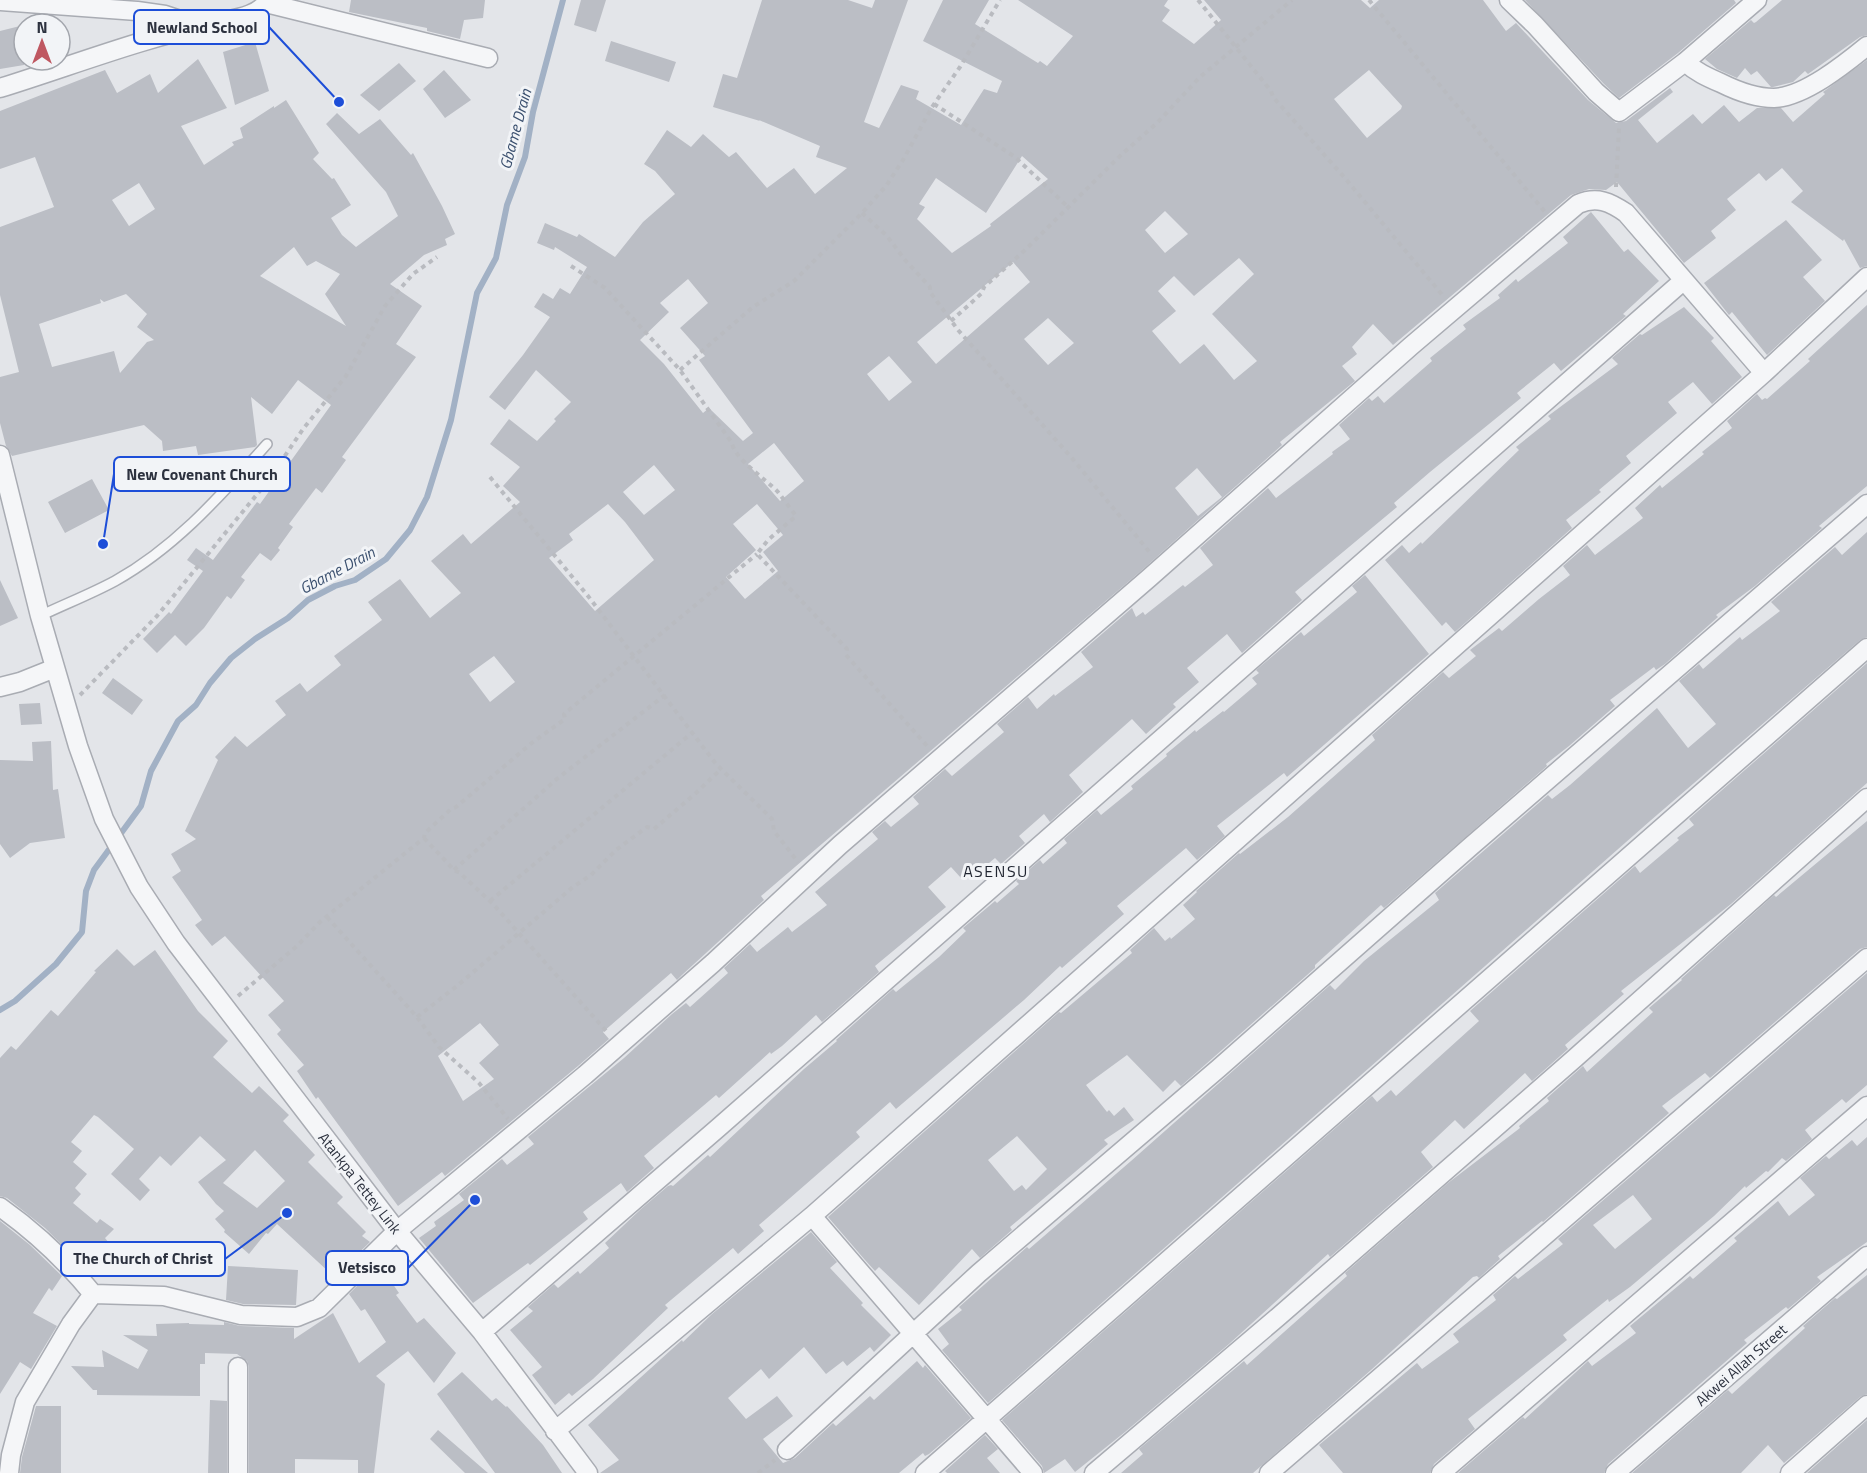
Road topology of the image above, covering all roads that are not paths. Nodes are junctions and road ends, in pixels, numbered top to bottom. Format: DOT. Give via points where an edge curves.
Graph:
graph roads {
  1 [pos="1509,0"];
  2 [pos="1757,0"];
  3 [pos="0,1"];
  4 [pos="267,2"];
  5 [pos="198,26"];
  6 [pos="1867,46"];
  7 [pos="488,58"];
  8 [pos="1685,62"];
  9 [pos="0,88"];
  10 [pos="1867,278"];
  11 [pos="1683,281"];
  12 [pos="1764,373"];
  13 [pos="267,444"];
  14 [pos="0,455"];
  15 [pos="1867,504"];
  16 [pos="40,616"];
  17 [pos="1867,648"];
  18 [pos="55,668"];
  19 [pos="0,687"];
  20 [pos="1867,798"];
  21 [pos="1867,957"];
  22 [pos="1867,1106"];
  23 [pos="0,1207"];
  24 [pos="812,1216"];
  25 [pos="397,1231"];
  26 [pos="1867,1256"];
  27 [pos="93,1294"];
  28 [pos="482,1332"];
  29 [pos="914,1334"];
  30 [pos="238,1366"];
  31 [pos="1867,1405"];
  32 [pos="988,1419"];
  33 [pos="555,1431"];
  34 [pos="788,1450"];
  35 [pos="9,1473"];
  36 [pos="238,1473"];
  37 [pos="588,1473"];
  38 [pos="925,1473"];
  39 [pos="1034,1473"];
  40 [pos="1095,1473"];
  41 [pos="1269,1473"];
  42 [pos="1441,1473"];
  43 [pos="1615,1473"];
  44 [pos="1790,1473"];
  1 -- 8 [label="street" via="1619,112"];
  2 -- 8 [label="street"];
  3 -- 5 [label="street" via="138,11"];
  4 -- 5 [label="street" via="252,14"];
  4 -- 7 [label="street"];
  5 -- 9 [label="street"];
  6 -- 8 [label="street" via="1813,84 1776,98 1729,87 1696,72"];
  10 -- 12 [label="street"];
  11 -- 12 [label="street"];
  11 -- 25 [label="street" via="1626,213 1603,200 1589,199 1578,204 939,759 618,1046"];
  11 -- 28 [label="street"];
  12 -- 24 [label="street"];
  13 -- 16 [label="lane" via="209,509 167,545 116,580"];
  14 -- 16 [label="street, Atankpa Tettey Link"];
  15 -- 29 [label="street" via="1004,1251"];
  16 -- 18 [label="street, Atankpa Tettey Link"];
  17 -- 32 [label="street"];
  18 -- 19 [label="street"];
  18 -- 25 [label="street, Atankpa Tettey Link" via="104,819 139,887 176,943"];
  20 -- 40 [label="street" via="1278,1317"];
  21 -- 41 [label="street"];
  22 -- 42 [label="street"];
  23 -- 27 [label="street" via="24,1224"];
  24 -- 29 [label="street"];
  24 -- 33 [label="street"];
  25 -- 27 [label="street" via="320,1308 297,1317 241,1315 164,1296"];
  25 -- 28 [label="street, Atankpa Tettey Link"];
  26 -- 43 [label="street, Akwei Allah Street"];
  27 -- 35 [label="street" via="70,1323 25,1402"];
  28 -- 33 [label="street, Atankpa Tettey Link"];
  29 -- 32 [label="street"];
  29 -- 34 [label="street"];
  30 -- 36 [label="street"];
  31 -- 44 [label="street"];
  32 -- 38 [label="street"];
  32 -- 39 [label="street"];
  33 -- 37 [label="street, Atankpa Tettey Link"];
}
